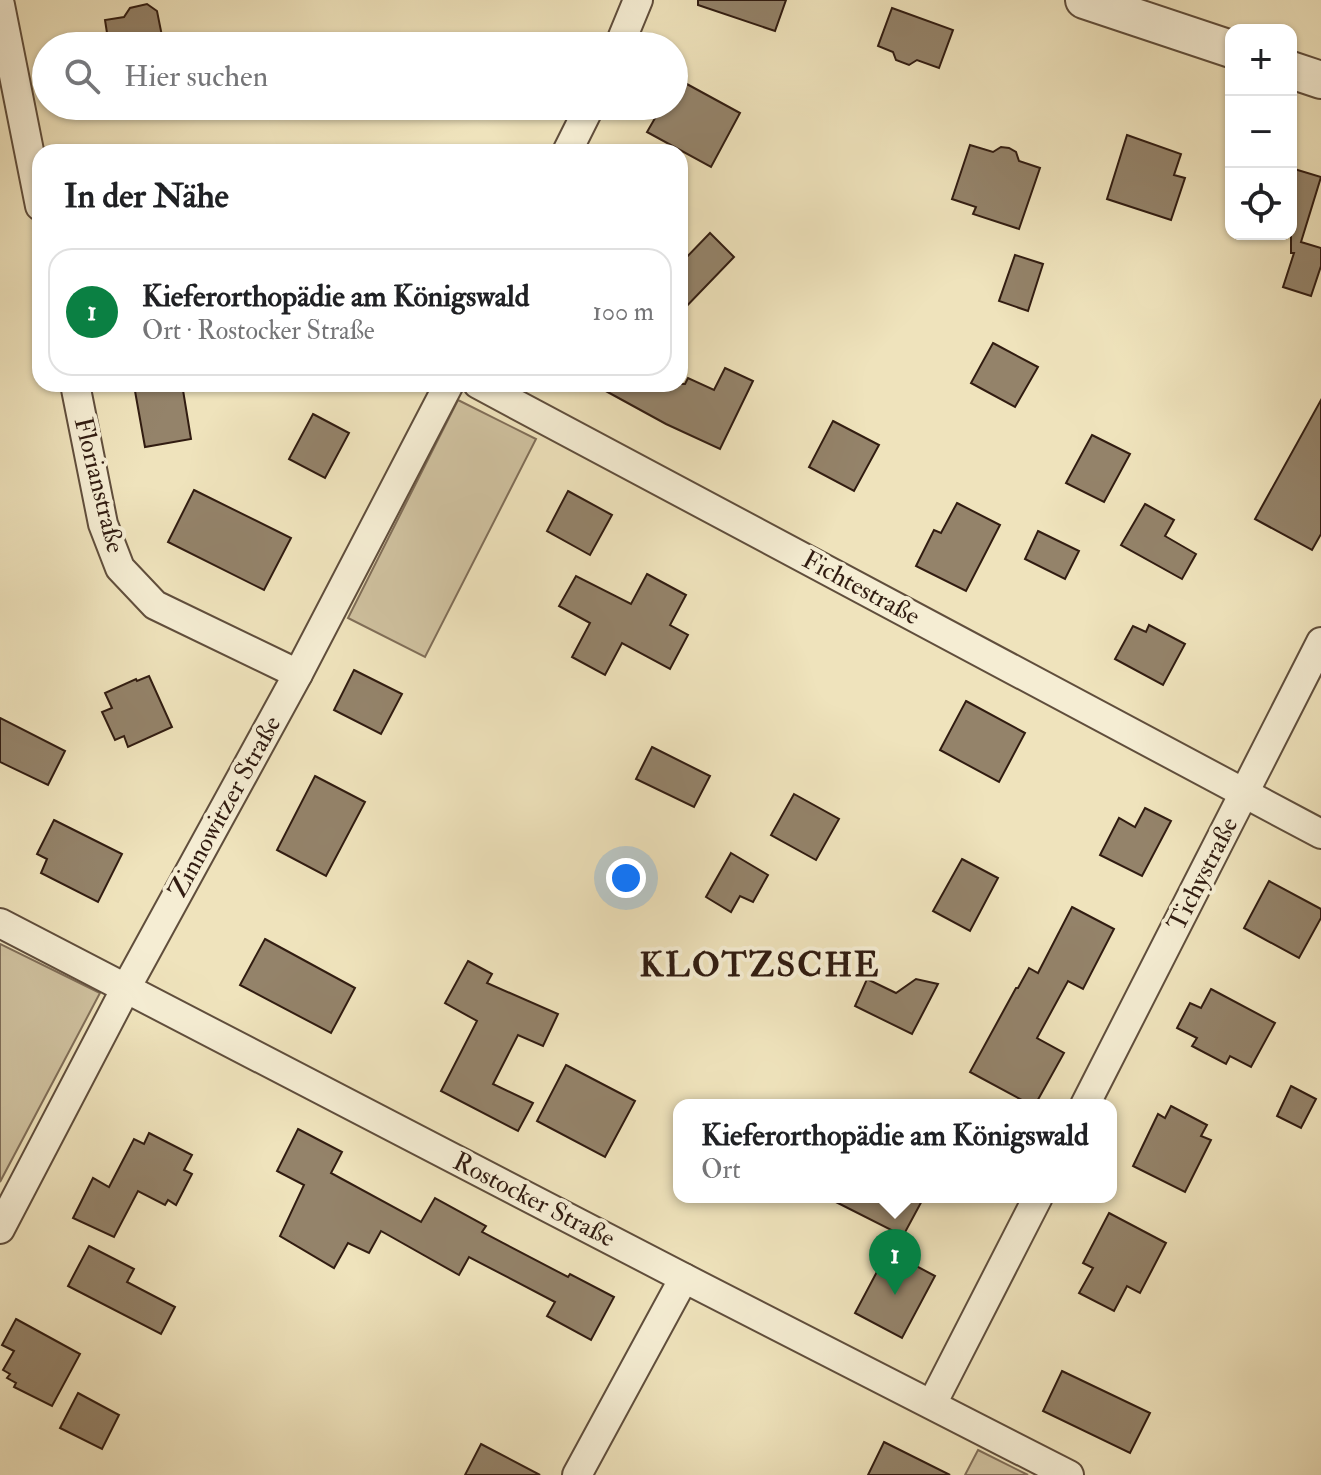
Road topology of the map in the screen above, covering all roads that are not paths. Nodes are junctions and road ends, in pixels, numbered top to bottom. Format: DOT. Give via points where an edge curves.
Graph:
graph roads {
  1 [pos="638,0"];
  2 [pos="1084,0"];
  3 [pos="0,5"];
  4 [pos="625,32"];
  5 [pos="1225,47"];
  6 [pos="1297,72"];
  7 [pos="1321,80"];
  8 [pos="583,120"];
  9 [pos="571,144"];
  10 [pos="32,166"];
  11 [pos="77,392"];
  12 [pos="445,392"];
  13 [pos="493,392"];
  14 [pos="1321,642"];
  15 [pos="298,674"];
  16 [pos="1244,793"];
  17 [pos="1321,834"];
  18 [pos="0,923"];
  19 [pos="126,988"];
  20 [pos="1088,1099"];
  21 [pos="1035,1203"];
  22 [pos="0,1229"];
  23 [pos="684,1278"];
  24 [pos="932,1404"];
  25 [pos="577,1475"];
  26 [pos="1069,1475"];
  1 -- 4 [label="street"];
  2 -- 5 [label="street"];
  3 -- 10 [label="street"];
  6 -- 7 [label="street"];
  8 -- 9 [label="street"];
  11 -- 15 [label="street, Florianstraße" via="103,524 120,568 155,605"];
  12 -- 15 [label="street, Zinnowitzer Straße"];
  13 -- 16 [label="street, Fichtestraße"];
  14 -- 16 [label="street, Tichystraße"];
  15 -- 19 [label="street, Zinnowitzer Straße"];
  16 -- 17 [label="street, Fichtestraße"];
  16 -- 20 [label="street, Tichystraße"];
  18 -- 19 [label="street, Rostocker Straße"];
  19 -- 22 [label="street, Zinnowitzer Straße"];
  19 -- 23 [label="street, Rostocker Straße"];
  21 -- 24 [label="street"];
  23 -- 24 [label="street, Rostocker Straße"];
  23 -- 25 [label="street"];
  24 -- 26 [label="street, Rostocker Straße"];
}
